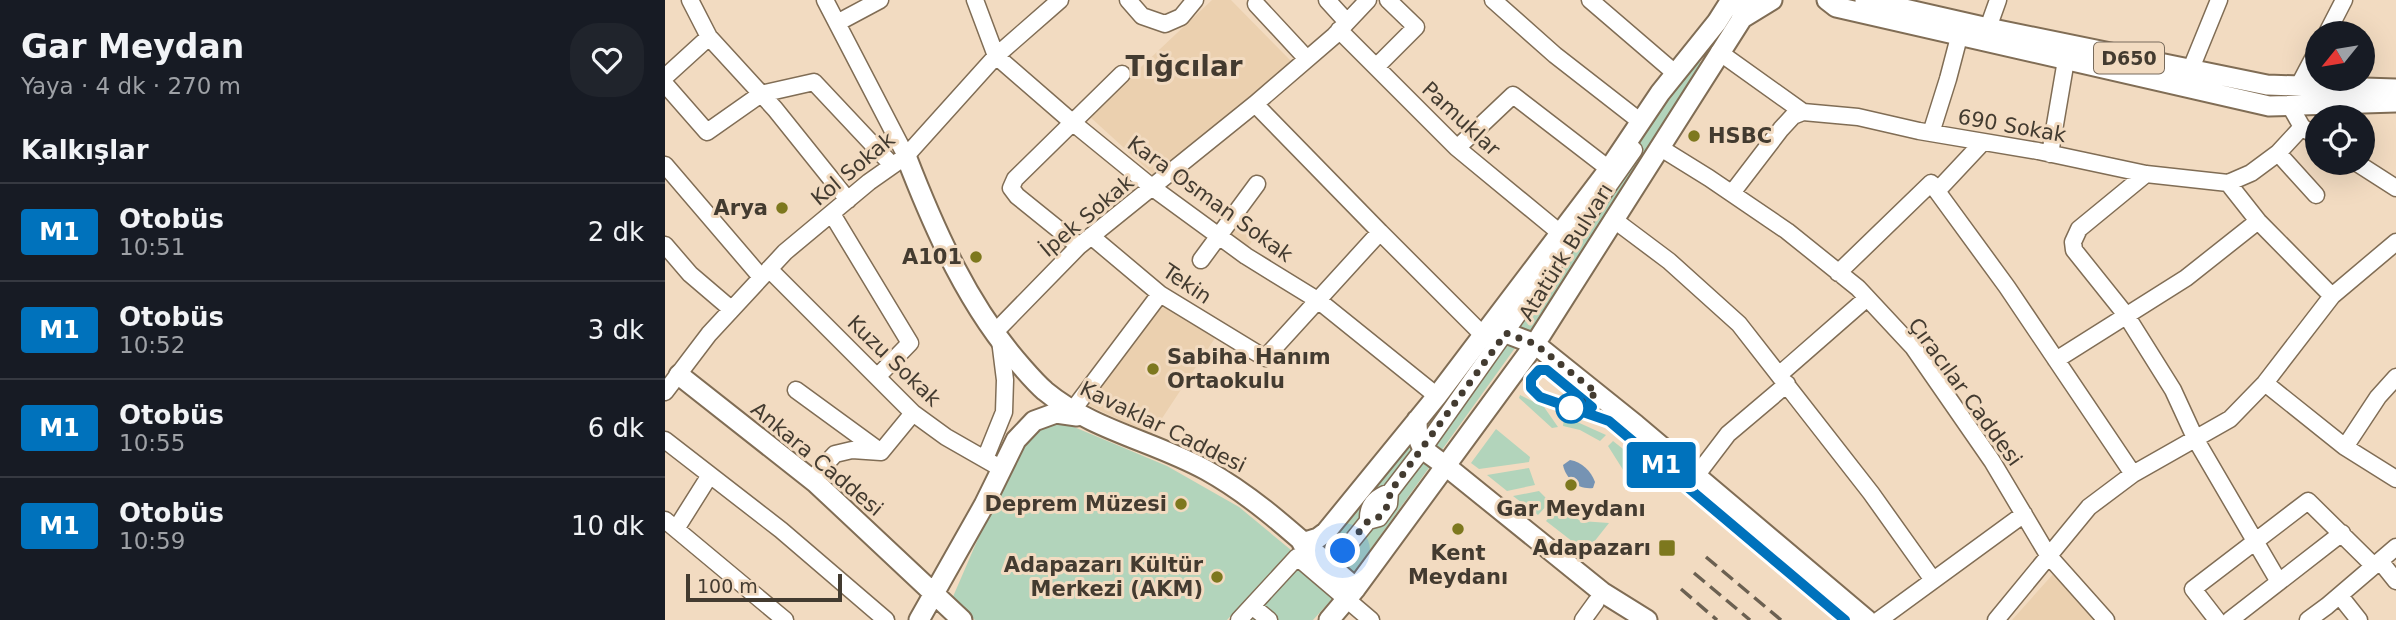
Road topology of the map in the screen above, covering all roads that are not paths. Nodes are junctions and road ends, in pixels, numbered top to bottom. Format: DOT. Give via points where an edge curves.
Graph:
graph roads {
  1 [pos="691,0"];
  2 [pos="825,0"];
  3 [pos="880,0"];
  4 [pos="975,0"];
  5 [pos="1060,0"];
  6 [pos="1128,0"];
  7 [pos="1195,0"];
  8 [pos="1327,0"];
  9 [pos="1368,0"];
  10 [pos="1388,0"];
  11 [pos="1493,0"];
  12 [pos="1731,0"];
  13 [pos="1751,0"];
  14 [pos="1772,0"];
  15 [pos="1809,0"];
  16 [pos="1867,0"];
  17 [pos="1998,0"];
  18 [pos="2219,0"];
  19 [pos="1597,2"];
  20 [pos="1256,4"];
  21 [pos="1832,4"];
  22 [pos="2338,4"];
  23 [pos="1741,20"];
  24 [pos="2332,21"];
  25 [pos="837,23"];
  26 [pos="1343,26"];
  27 [pos="1988,28"];
  28 [pos="709,37"];
  29 [pos="1959,37"];
  30 [pos="1719,51"];
  31 [pos="996,56"];
  32 [pos="1307,59"];
  33 [pos="2066,60"];
  34 [pos="1376,67"];
  35 [pos="2190,71"];
  36 [pos="1675,73"];
  37 [pos="1122,74"];
  38 [pos="2305,74"];
  39 [pos="665,77"];
  40 [pos="665,84"];
  41 [pos="2298,87"];
  42 [pos="2396,89"];
  43 [pos="761,94"];
  44 [pos="2396,102"];
  45 [pos="1255,104"];
  46 [pos="2290,106"];
  47 [pos="1803,112"];
  48 [pos="1072,122"];
  49 [pos="1641,122"];
  50 [pos="2301,127"];
  51 [pos="2305,130"];
  52 [pos="1931,133"];
  53 [pos="1983,142"];
  54 [pos="1457,148"];
  55 [pos="1642,151"];
  56 [pos="2278,153"];
  57 [pos="2050,154"];
  58 [pos="899,160"];
  59 [pos="665,165"];
  60 [pos="1609,169"];
  61 [pos="2146,174"];
  62 [pos="2375,175"];
  63 [pos="2228,183"];
  64 [pos="1257,184"];
  65 [pos="1153,188"];
  66 [pos="2396,188"];
  67 [pos="1938,190"];
  68 [pos="1732,193"];
  69 [pos="2316,195"];
  70 [pos="848,200"];
  71 [pos="832,214"];
  72 [pos="1613,219"];
  73 [pos="2258,221"];
  74 [pos="1380,232"];
  75 [pos="1559,233"];
  76 [pos="1218,236"];
  77 [pos="1085,241"];
  78 [pos="2396,242"];
  79 [pos="665,245"];
  80 [pos="1201,260"];
  81 [pos="765,273"];
  82 [pos="1839,273"];
  83 [pos="1160,294"];
  84 [pos="2332,296"];
  85 [pos="1867,298"];
  86 [pos="1319,300"];
  87 [pos="731,309"];
  88 [pos="2126,315"];
  89 [pos="1506,333"];
  90 [pos="1482,334"];
  91 [pos="997,335"];
  92 [pos="1535,344"];
  93 [pos="2056,359"];
  94 [pos="672,369"];
  95 [pos="878,376"];
  96 [pos="2396,377"];
  97 [pos="1783,379"];
  98 [pos="2265,383"];
  99 [pos="796,390"];
  100 [pos="665,392"];
  101 [pos="1437,396"];
  102 [pos="913,413"];
  103 [pos="1077,414"];
  104 [pos="1416,420"];
  105 [pos="665,440"];
  106 [pos="2196,440"];
  107 [pos="2345,447"];
  108 [pos="1423,449"];
  109 [pos="881,452"];
  110 [pos="993,464"];
  111 [pos="1446,466"];
  112 [pos="2133,474"];
  113 [pos="710,475"];
  114 [pos="1696,476"];
  115 [pos="811,479"];
  116 [pos="2396,479"];
  117 [pos="2024,514"];
  118 [pos="671,524"];
  119 [pos="2342,533"];
  120 [pos="2254,543"];
  121 [pos="1306,545"];
  122 [pos="2396,547"];
  123 [pos="2048,555"];
  124 [pos="2377,564"];
  125 [pos="1331,567"];
  126 [pos="1933,580"];
  127 [pos="2396,581"];
  128 [pos="2279,582"];
  129 [pos="1352,593"];
  130 [pos="935,595"];
  131 [pos="2340,596"];
  132 [pos="1595,602"];
  133 [pos="1252,606"];
  134 [pos="785,620"];
  135 [pos="886,620"];
  136 [pos="919,620"];
  137 [pos="962,620"];
  138 [pos="1239,620"];
  139 [pos="1269,620"];
  140 [pos="1329,620"];
  141 [pos="1371,620"];
  142 [pos="1583,620"];
  143 [pos="1647,620"];
  144 [pos="1867,620"];
  145 [pos="1879,620"];
  146 [pos="1996,620"];
  147 [pos="2106,620"];
  148 [pos="2217,620"];
  149 [pos="2230,620"];
  150 [pos="2308,620"];
  151 [pos="2359,620"];
  1 -- 28 [label="street"];
  2 -- 25 [label="street"];
  3 -- 25 [label="street"];
  4 -- 31 [label="street"];
  5 -- 31 [label="street, Kol Sokak"];
  6 -- 7 [label="street" via="1142,16 1165,24 1181,17"];
  8 -- 26 [label="street, Pamuklar"];
  9 -- 26 [label="street, İpek Sokak"];
  10 -- 34 [label="street" via="1416,27"];
  11 -- 49 [label="street"];
  12 -- 36 [label="main road, Atatürk Bulvarı"];
  13 -- 23 [label="main road, Atatürk Bulvarı"];
  14 -- 23 [label="main road"];
  15 -- 21 [label="main road"];
  16 -- 27 [label="main road, D650"];
  17 -- 27 [label="street"];
  18 -- 35 [label="street"];
  19 -- 36 [label="street"];
  20 -- 32 [label="street"];
  21 -- 29 [label="main road"];
  22 -- 24 [label="street"];
  23 -- 30 [label="main road, Atatürk Bulvarı"];
  25 -- 58 [label="street"];
  26 -- 32 [label="street, İpek Sokak"];
  26 -- 34 [label="street, Pamuklar"];
  27 -- 35 [label="main road, D650"];
  28 -- 39 [label="street"];
  28 -- 43 [label="street"];
  29 -- 33 [label="main road"];
  29 -- 52 [label="street"];
  30 -- 47 [label="street"];
  30 -- 55 [label="main road, Atatürk Bulvarı"];
  31 -- 48 [label="street, Kara Osman Sokak"];
  31 -- 58 [label="street, Kol Sokak"];
  32 -- 45 [label="street, İpek Sokak"];
  33 -- 46 [label="main road" via="2269,106"];
  33 -- 57 [label="street"];
  34 -- 54 [label="street, Pamuklar"];
  35 -- 41 [label="main road, D650"];
  36 -- 49 [label="main road, Atatürk Bulvarı"];
  37 -- 48 [label="street"];
  38 -- 41 [label="street"];
  40 -- 43 [label="street" via="707,132"];
  41 -- 42 [label="main road, D650"];
  43 -- 58 [label="street" via="814,82"];
  43 -- 70 [label="street"];
  44 -- 46 [label="main road"];
  45 -- 65 [label="street, İpek Sokak"];
  45 -- 74 [label="street"];
  46 -- 50 [label="street"];
  47 -- 52 [label="street, 690 Sokak" via="1858,117"];
  47 -- 68 [label="street" via="1781,129"];
  48 -- 65 [label="street, Kara Osman Sokak"];
  48 -- 77 [label="street, Tekin" via="1014,179 1011,188"];
  49 -- 55 [label="main road, Atatürk Bulvarı"];
  50 -- 51 [label="street"];
  50 -- 56 [label="street"];
  52 -- 53 [label="street, 690 Sokak"];
  53 -- 57 [label="street, 690 Sokak"];
  53 -- 67 [label="street"];
  54 -- 60 [label="street" via="1513,95"];
  54 -- 75 [label="street, Pamuklar"];
  55 -- 60 [label="main road, Atatürk Bulvarı"];
  55 -- 68 [label="street, Çıracılar Caddesi"];
  55 -- 72 [label="main road, Atatürk Bulvarı"];
  55 -- 89 [label="street"];
  56 -- 63 [label="street"];
  56 -- 69 [label="street"];
  57 -- 61 [label="street, 690 Sokak"];
  58 -- 70 [label="street, Kol Sokak"];
  58 -- 91 [label="main road, Kavaklar Caddesi"];
  59 -- 81 [label="street, Kuzu Sokak"];
  60 -- 75 [label="main road, Atatürk Bulvarı"];
  61 -- 63 [label="street, 690 Sokak"];
  61 -- 88 [label="street" via="2079,229 2073,242 2074,250"];
  62 -- 66 [label="street"];
  63 -- 73 [label="street"];
  64 -- 76 [label="street"];
  65 -- 76 [label="street, Kara Osman Sokak"];
  65 -- 77 [label="street, İpek Sokak"];
  67 -- 82 [label="street" via="1931,183 1919,193"];
  67 -- 93 [label="street"];
  68 -- 82 [label="street, Çıracılar Caddesi"];
  70 -- 71 [label="street, Kol Sokak"];
  71 -- 81 [label="street, Kol Sokak"];
  71 -- 95 [label="street" via="909,343"];
  72 -- 92 [label="main road, Atatürk Bulvarı"];
  72 -- 97 [label="street" via="1669,261 1739,324"];
  73 -- 84 [label="street"];
  73 -- 88 [label="street" via="2186,278"];
  74 -- 86 [label="street"];
  74 -- 90 [label="street"];
  75 -- 90 [label="main road, Atatürk Bulvarı"];
  76 -- 80 [label="street"];
  76 -- 86 [label="street, Kara Osman Sokak"];
  77 -- 83 [label="street, Tekin"];
  77 -- 91 [label="street, İpek Sokak"];
  78 -- 84 [label="street"];
  79 -- 87 [label="street"];
  81 -- 87 [label="street, Kol Sokak"];
  81 -- 95 [label="street, Kuzu Sokak"];
  82 -- 85 [label="street, Çıracılar Caddesi"];
  83 -- 86 [label="street, Tekin" via="1265,358"];
  83 -- 103 [label="street"];
  84 -- 98 [label="street"];
  85 -- 97 [label="street"];
  85 -- 117 [label="street, Çıracılar Caddesi" via="1913,347"];
  86 -- 101 [label="street, Kara Osman Sokak"];
  87 -- 94 [label="street, Kol Sokak"];
  88 -- 93 [label="street"];
  88 -- 106 [label="street" via="2173,390"];
  89 -- 90 [label="main road"];
  89 -- 92 [label="main road"];
  89 -- 108 [label="street"];
  90 -- 101 [label="main road, Atatürk Bulvarı"];
  91 -- 103 [label="main road, Kavaklar Caddesi" via="1044,390"];
  91 -- 110 [label="street" via="1005,412"];
  92 -- 111 [label="main road, Atatürk Bulvarı"];
  92 -- 114 [label="main road"];
  93 -- 112 [label="street"];
  94 -- 100 [label="street, Kol Sokak"];
  94 -- 115 [label="main road, Ankara Caddesi"];
  95 -- 102 [label="street, Kuzu Sokak"];
  96 -- 107 [label="street"];
  97 -- 114 [label="street" via="1728,434"];
  97 -- 126 [label="street"];
  98 -- 106 [label="street" via="2230,419"];
  98 -- 107 [label="street"];
  99 -- 109 [label="street"];
  101 -- 104 [label="main road, Atatürk Bulvarı"];
  102 -- 109 [label="street"];
  102 -- 110 [label="street, Kuzu Sokak"];
  103 -- 110 [label="main road" via="1056,413 1034,421"];
  103 -- 121 [label="main road, Kavaklar Caddesi" via="1205,470 1249,496"];
  104 -- 108 [label="main road"];
  104 -- 121 [label="main road, Atatürk Bulvarı" via="1326,532"];
  105 -- 113 [label="street"];
  106 -- 112 [label="street"];
  106 -- 120 [label="street"];
  107 -- 116 [label="street"];
  108 -- 111 [label="main road"];
  108 -- 125 [label="street" via="1390,492 1389,504 1379,517 1368,521"];
  109 -- 115 [label="street" via="835,454"];
  110 -- 130 [label="main road"];
  111 -- 129 [label="main road, Atatürk Bulvarı"];
  111 -- 143 [label="main road" via="1602,592"];
  112 -- 123 [label="street" via="2089,507"];
  113 -- 118 [label="street"];
  113 -- 135 [label="street"];
  114 -- 144 [label="main road"];
  115 -- 130 [label="main road, Ankara Caddesi"];
  117 -- 123 [label="street, Çıracılar Caddesi"];
  117 -- 126 [label="street"];
  118 -- 134 [label="street"];
  119 -- 120 [label="street" via="2308,501"];
  119 -- 124 [label="street"];
  119 -- 128 [label="street"];
  120 -- 128 [label="street"];
  120 -- 148 [label="street" via="2193,589"];
  121 -- 125 [label="main road, Kavaklar Caddesi"];
  122 -- 124 [label="street"];
  123 -- 146 [label="street"];
  123 -- 147 [label="street, Çıracılar Caddesi"];
  124 -- 127 [label="street"];
  124 -- 131 [label="street"];
  125 -- 129 [label="main road, Kavaklar Caddesi"];
  126 -- 145 [label="street"];
  128 -- 149 [label="street"];
  129 -- 133 [label="street" via="1297,557"];
  129 -- 140 [label="main road, Atatürk Bulvarı"];
  129 -- 141 [label="street"];
  130 -- 136 [label="main road"];
  130 -- 137 [label="main road, Ankara Caddesi"];
  131 -- 150 [label="street"];
  131 -- 151 [label="street"];
  132 -- 142 [label="street"];
  133 -- 138 [label="street"];
  133 -- 139 [label="street"];
}
